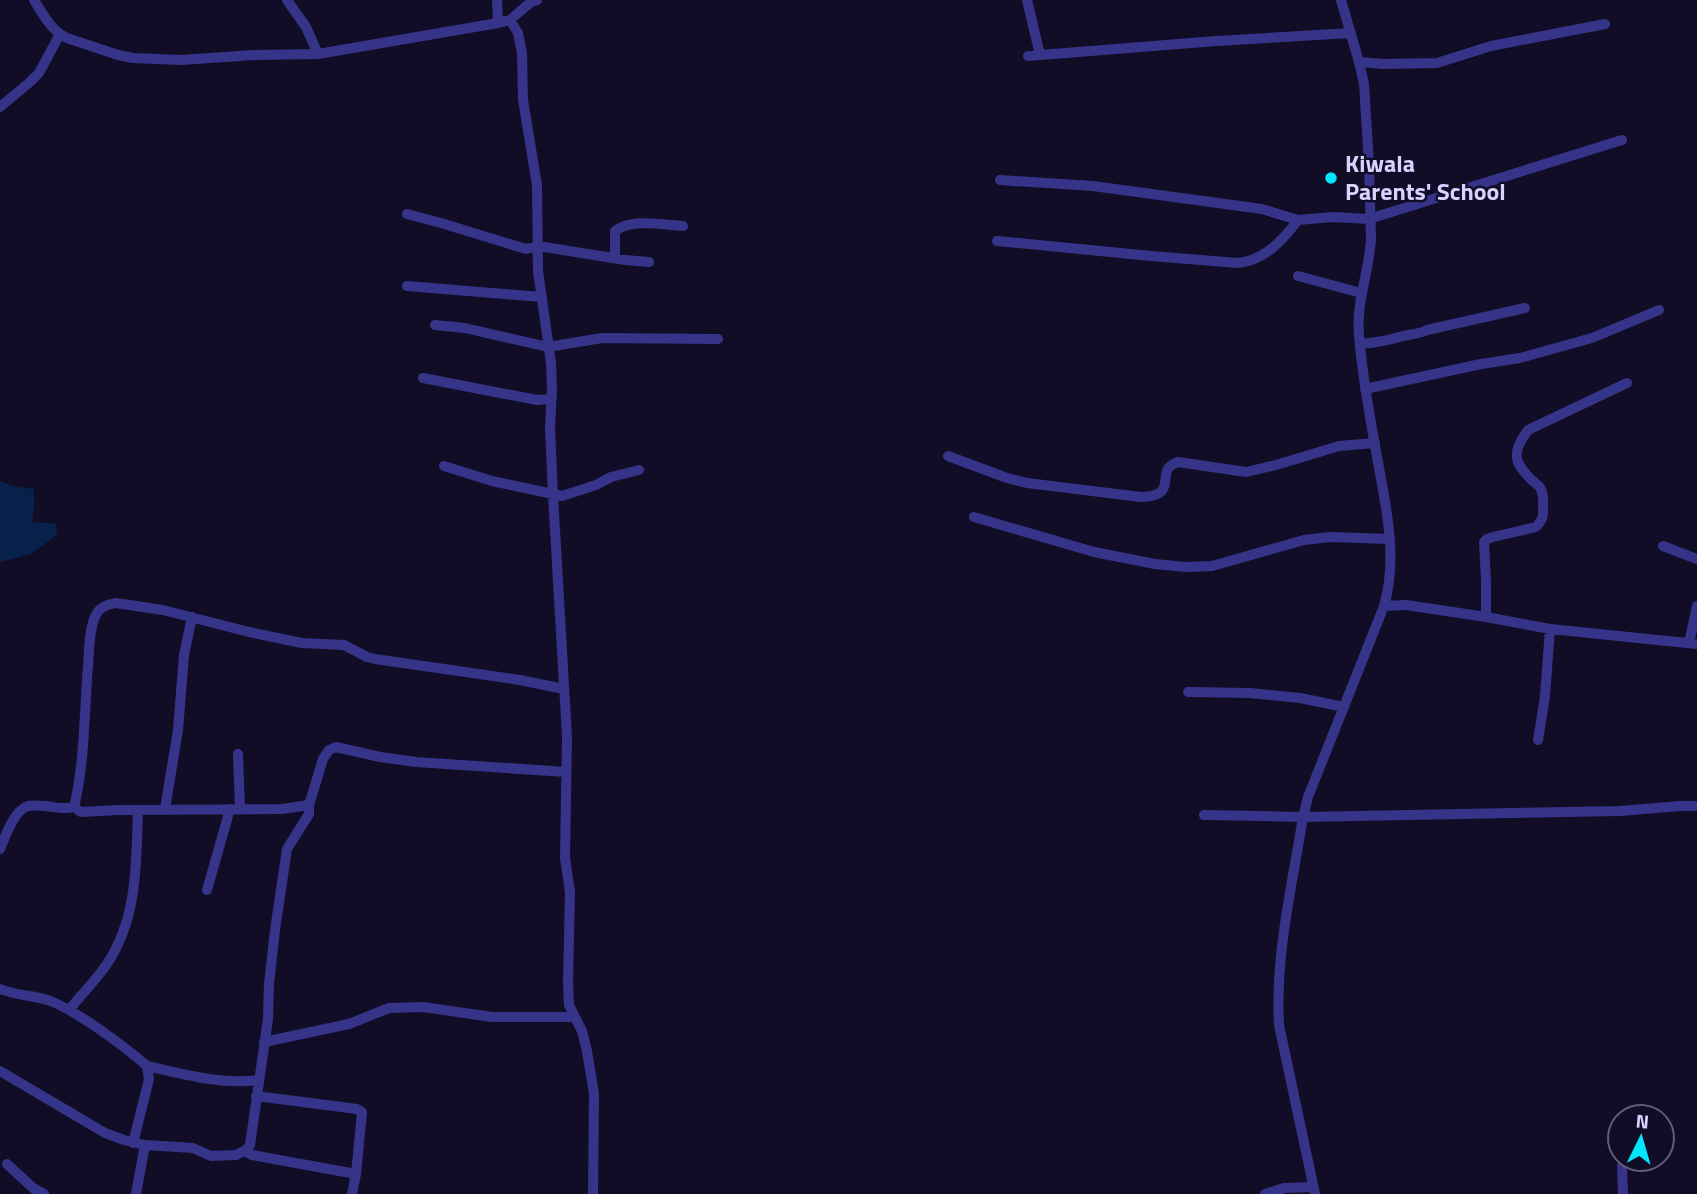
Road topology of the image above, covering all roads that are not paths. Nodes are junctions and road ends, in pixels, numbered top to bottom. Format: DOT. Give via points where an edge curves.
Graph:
graph roads {
  1 [pos="34,0"];
  2 [pos="287,0"];
  3 [pos="497,0"];
  4 [pos="537,0"];
  5 [pos="1027,0"];
  6 [pos="1341,0"];
  7 [pos="510,20"];
  8 [pos="498,23"];
  9 [pos="1605,24"];
  10 [pos="1351,33"];
  11 [pos="60,34"];
  12 [pos="318,54"];
  13 [pos="1359,62"];
  14 [pos="0,107"];
  15 [pos="1622,140"];
  16 [pos="1000,180"];
  17 [pos="407,215"];
  18 [pos="1369,219"];
  19 [pos="1298,220"];
  20 [pos="683,226"];
  21 [pos="997,240"];
  22 [pos="538,246"];
  23 [pos="615,258"];
  24 [pos="649,262"];
  25 [pos="1298,276"];
  26 [pos="407,286"];
  27 [pos="1361,293"];
  28 [pos="542,297"];
  29 [pos="1525,308"];
  30 [pos="1659,310"];
  31 [pos="435,325"];
  32 [pos="718,339"];
  33 [pos="1360,344"];
  34 [pos="548,347"];
  35 [pos="423,378"];
  36 [pos="1627,383"];
  37 [pos="1365,388"];
  38 [pos="552,399"];
  39 [pos="1375,443"];
  40 [pos="948,456"];
  41 [pos="444,466"];
  42 [pos="639,470"];
  43 [pos="553,495"];
  44 [pos="974,517"];
  45 [pos="1389,539"];
  46 [pos="1663,546"];
  47 [pos="1697,559"];
  48 [pos="1389,585"];
  49 [pos="1406,605"];
  50 [pos="1384,606"];
  51 [pos="1697,606"];
  52 [pos="192,617"];
  53 [pos="1486,617"];
  54 [pos="1550,629"];
  55 [pos="1693,644"];
  56 [pos="564,690"];
  57 [pos="1188,692"];
  58 [pos="1344,707"];
  59 [pos="1538,740"];
  60 [pos="238,754"];
  61 [pos="566,772"];
  62 [pos="309,805"];
  63 [pos="1695,806"];
  64 [pos="74,807"];
  65 [pos="165,809"];
  66 [pos="235,809"];
  67 [pos="138,810"];
  68 [pos="1203,815"];
  69 [pos="1303,817"];
  70 [pos="0,849"];
  71 [pos="207,890"];
  72 [pos="0,989"];
  73 [pos="69,1010"];
  74 [pos="574,1017"];
  75 [pos="264,1042"];
  76 [pos="147,1066"];
  77 [pos="0,1071"];
  78 [pos="258,1080"];
  79 [pos="256,1096"];
  80 [pos="133,1143"];
  81 [pos="145,1145"];
  82 [pos="246,1150"];
  83 [pos="7,1164"];
  84 [pos="1622,1173"];
  85 [pos="356,1174"];
  86 [pos="1314,1191"];
  87 [pos="44,1194"];
  88 [pos="136,1194"];
  89 [pos="352,1194"];
  90 [pos="593,1194"];
  91 [pos="1265,1194"];
  92 [pos="1623,1194"];
  1 -- 11 [label="street"];
  2 -- 12 [label="street"];
  3 -- 8 [label="street"];
  4 -- 7 [label="street"];
  5 -- 10 [label="street" via="1034,56"];
  6 -- 10 [label="street"];
  7 -- 8 [label="street"];
  7 -- 22 [label="street" via="522,53 523,100 537,185"];
  8 -- 12 [label="street"];
  9 -- 13 [label="street" via="1491,46 1437,63"];
  10 -- 13 [label="street"];
  11 -- 12 [label="street" via="133,58"];
  11 -- 14 [label="street" via="39,73"];
  13 -- 18 [label="street" via="1366,107"];
  15 -- 18 [label="street"];
  16 -- 19 [label="street" via="1093,186 1262,209"];
  17 -- 22 [label="street" via="526,249"];
  18 -- 19 [label="street"];
  18 -- 27 [label="street" via="1370,257"];
  19 -- 21 [label="street" via="1266,253 1238,263"];
  20 -- 23 [label="street" via="623,226 615,231"];
  22 -- 23 [label="street"];
  22 -- 28 [label="street"];
  23 -- 24 [label="street"];
  25 -- 27 [label="street"];
  26 -- 28 [label="street"];
  27 -- 33 [label="street"];
  28 -- 34 [label="street"];
  29 -- 33 [label="street"];
  30 -- 37 [label="street" via="1592,338 1520,358"];
  31 -- 34 [label="street"];
  32 -- 34 [label="street" via="603,338"];
  33 -- 37 [label="street"];
  34 -- 38 [label="street"];
  35 -- 38 [label="street"];
  36 -- 53 [label="street" via="1528,430 1519,442 1515,453 1519,465 1541,487 1544,516 1536,527 1484,542"];
  37 -- 39 [label="street"];
  38 -- 43 [label="street"];
  39 -- 40 [label="street" via="1339,446 1246,471 1173,463 1162,493 1141,498 1027,483"];
  39 -- 45 [label="street"];
  41 -- 43 [label="street"];
  42 -- 43 [label="street"];
  43 -- 56 [label="street"];
  44 -- 45 [label="street" via="1094,552 1185,567 1212,566 1304,540"];
  45 -- 48 [label="street"];
  46 -- 47 [label="street"];
  48 -- 49 [label="street"];
  48 -- 50 [label="street"];
  49 -- 50 [label="street"];
  49 -- 53 [label="street"];
  50 -- 58 [label="street"];
  51 -- 55 [label="street"];
  52 -- 56 [label="street" via="302,643 344,645 375,659"];
  52 -- 64 [label="street" via="116,603 97,613 89,649"];
  52 -- 65 [label="street"];
  53 -- 54 [label="street"];
  54 -- 55 [label="street"];
  54 -- 59 [label="street"];
  56 -- 61 [label="street"];
  57 -- 58 [label="street" via="1288,697"];
  58 -- 69 [label="street"];
  60 -- 66 [label="street"];
  61 -- 62 [label="street" via="416,762 336,747 323,759"];
  61 -- 74 [label="street" via="568,982"];
  62 -- 66 [label="street"];
  62 -- 75 [label="street" via="309,814 287,849"];
  63 -- 69 [label="street"];
  64 -- 67 [label="street" via="81,812"];
  64 -- 70 [label="street" via="25,807"];
  65 -- 66 [label="street"];
  65 -- 67 [label="street"];
  66 -- 71 [label="street"];
  67 -- 73 [label="street" via="136,881 129,917 107,964"];
  68 -- 69 [label="street"];
  69 -- 86 [label="street" via="1280,958 1278,1001"];
  72 -- 73 [label="street"];
  73 -- 76 [label="street"];
  74 -- 75 [label="street" via="492,1017 423,1007 389,1008 349,1024"];
  74 -- 90 [label="street" via="582,1031 594,1094"];
  75 -- 78 [label="street"];
  76 -- 78 [label="street" via="206,1080"];
  76 -- 80 [label="street" via="149,1079"];
  77 -- 80 [label="street" via="105,1133"];
  78 -- 79 [label="street"];
  79 -- 82 [label="street"];
  79 -- 85 [label="street" via="362,1112"];
  80 -- 81 [label="street"];
  81 -- 82 [label="street" via="193,1148 211,1156"];
  81 -- 88 [label="street"];
  82 -- 85 [label="street" via="252,1156"];
  83 -- 87 [label="street"];
  84 -- 92 [label="street"];
  85 -- 89 [label="street"];
  86 -- 91 [label="street" via="1284,1188"];
}
